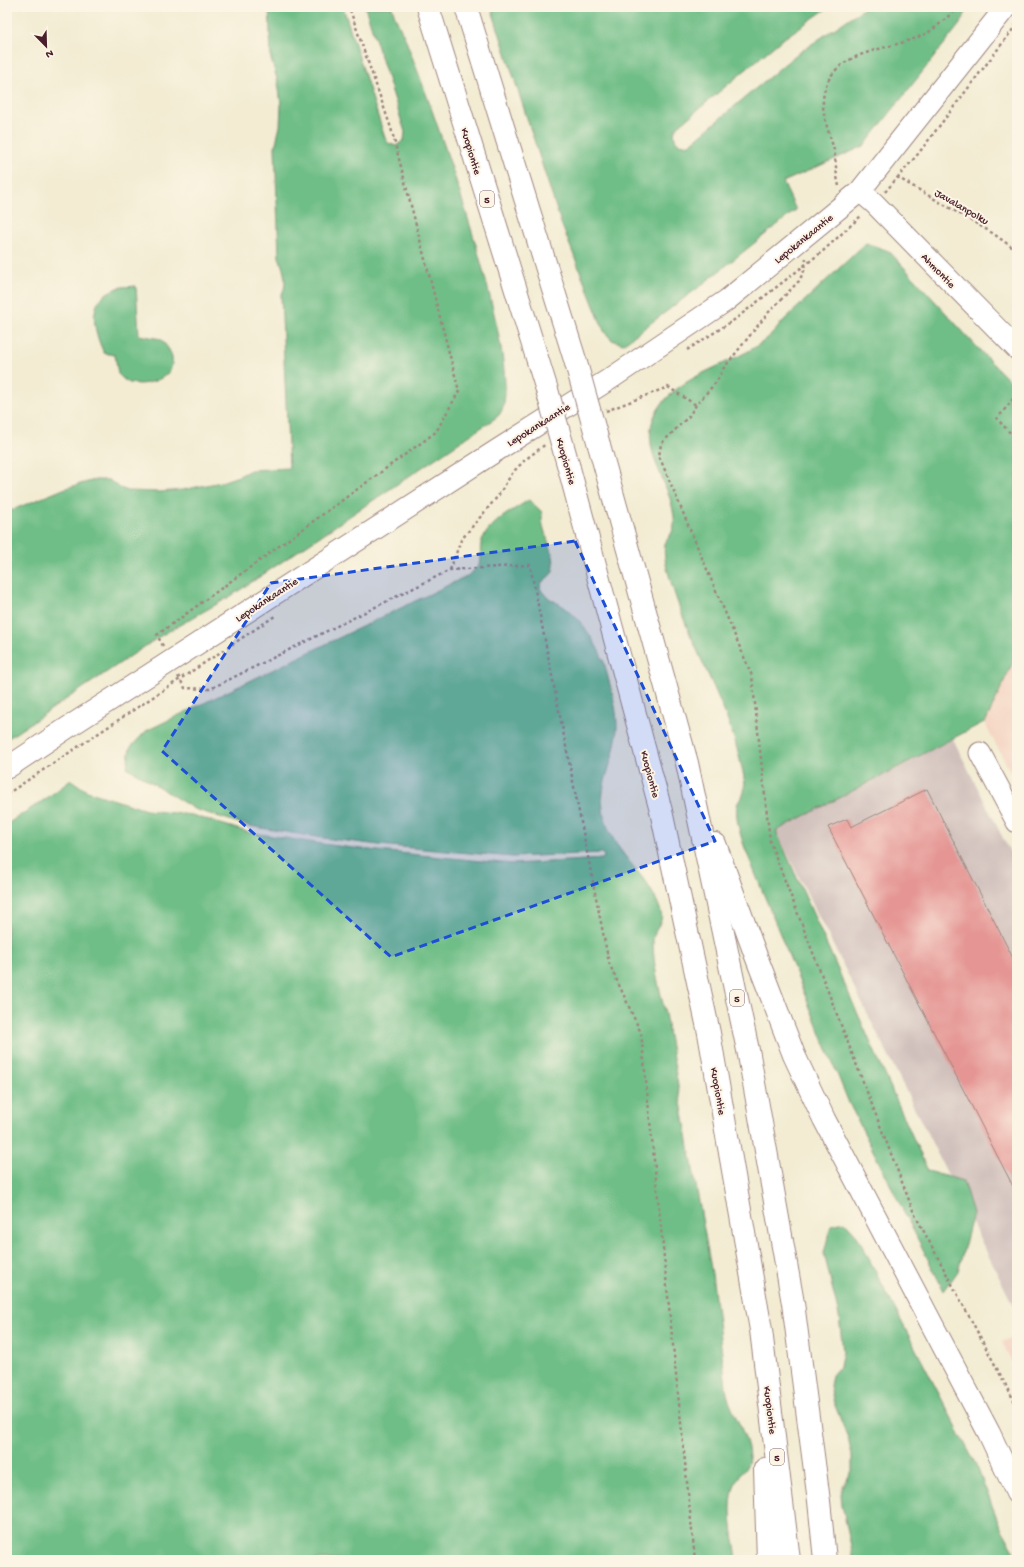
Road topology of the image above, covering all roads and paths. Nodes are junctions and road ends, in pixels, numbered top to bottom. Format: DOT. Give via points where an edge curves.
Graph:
graph roads {
  1 [pos="349,7"];
  2 [pos="428,7"];
  3 [pos="466,7"];
  4 [pos="958,7"];
  5 [pos="1006,7"];
  6 [pos="897,177"];
  7 [pos="860,191"];
  8 [pos="842,206"];
  9 [pos="1017,250"];
  10 [pos="807,254"];
  11 [pos="1017,349"];
  12 [pos="1017,394"];
  13 [pos="1017,440"];
  14 [pos="171,661"];
  15 [pos="980,753"];
  16 [pos="687,763"];
  17 [pos="7,768"];
  18 [pos="1017,822"];
  19 [pos="761,1330"];
  20 [pos="1017,1406"];
  21 [pos="1017,1493"];
  22 [pos="695,1560"];
  23 [pos="768,1560"];
  24 [pos="789,1560"];
  25 [pos="825,1560"];
  1 -- 14 [label="path" via="391,128 459,392 436,432 157,635"];
  2 -- 19 [label="highway, Kuopiontie / 5, bridge" via="547,390 661,811 708,1033"];
  3 -- 16 [label="highway, 5, bridge" via="576,363"];
  4 -- 8 [label="path" via="924,35 854,56 832,73 823,101"];
  5 -- 7 [label="street, Lepokankaantie"];
  6 -- 9 [label="path, Javalanpolku"];
  7 -- 8 [label="street, Lepokankaantie"];
  7 -- 11 [label="street, Ahmontie"];
  8 -- 14 [label="street, Lepokankaantie" via="727,300 614,378 499,449"];
  10 -- 20 [label="path" via="799,281 768,313 689,416 661,444 659,456 752,676 770,842 914,1213"];
  12 -- 13 [label="path" via="997,419"];
  14 -- 17 [label="street, Lepokankaantie"];
  14 -- 22 [label="path" via="185,688 210,690 450,570 530,565 609,963 641,1033"];
  15 -- 18 [label="street"];
  16 -- 21 [label="highway" via="794,1055 827,1125 989,1433"];
  16 -- 25 [label="highway, 5" via="749,1055 793,1303"];
  19 -- 23 [label="highway"];
  19 -- 24 [label="highway, Kuopiontie / 5"];
}
